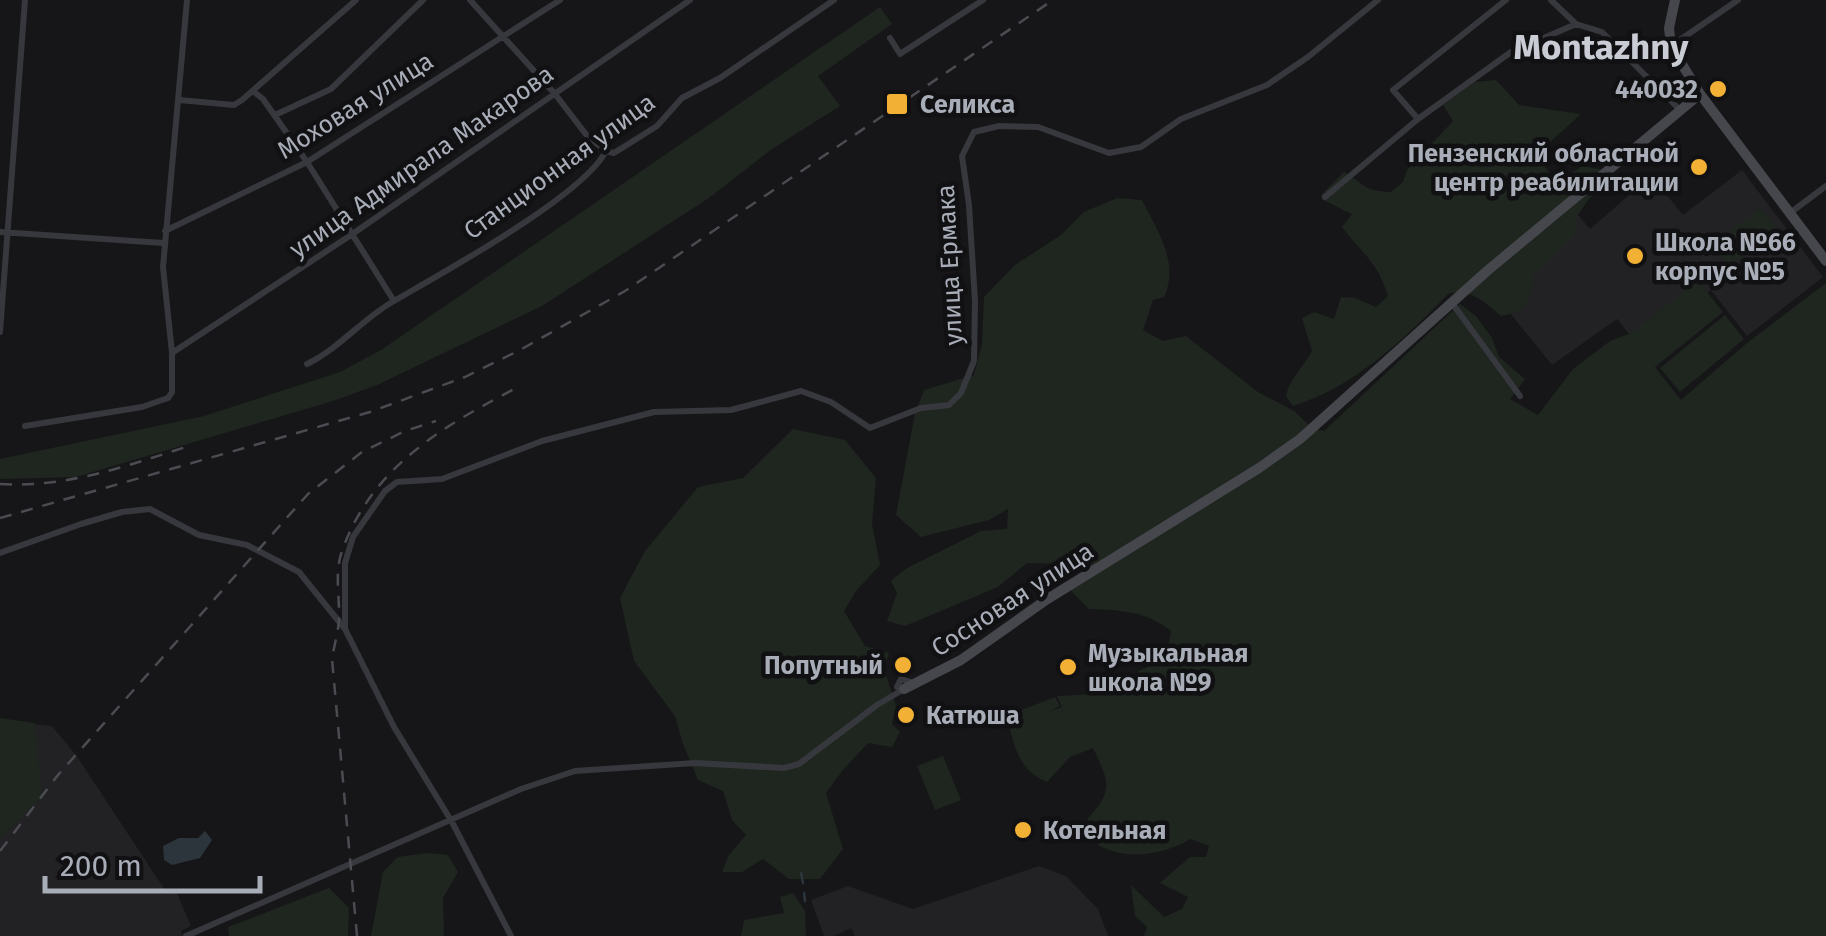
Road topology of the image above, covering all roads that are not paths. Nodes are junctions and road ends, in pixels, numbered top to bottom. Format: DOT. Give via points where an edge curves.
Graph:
graph roads {
  1 [pos="25,0"];
  2 [pos="186,0"];
  3 [pos="356,0"];
  4 [pos="423,0"];
  5 [pos="470,0"];
  6 [pos="560,0"];
  7 [pos="690,0"];
  8 [pos="834,0"];
  9 [pos="983,0"];
  10 [pos="1378,0"];
  11 [pos="1506,0"];
  12 [pos="1551,0"];
  13 [pos="1738,0"];
  14 [pos="1675,1"];
  15 [pos="1576,24"];
  16 [pos="503,37"];
  17 [pos="890,38"];
  18 [pos="1671,46"];
  19 [pos="253,90"];
  20 [pos="555,94"];
  21 [pos="1700,94"];
  22 [pos="178,100"];
  23 [pos="1679,109"];
  24 [pos="275,116"];
  25 [pos="1418,119"];
  26 [pos="606,151"];
  27 [pos="306,162"];
  28 [pos="1826,186"];
  29 [pos="1325,198"];
  30 [pos="1790,213"];
  31 [pos="165,231"];
  32 [pos="3,232"];
  33 [pos="351,235"];
  34 [pos="164,243"];
  35 [pos="1826,261"];
  36 [pos="394,300"];
  37 [pos="1452,302"];
  38 [pos="0,332"];
  39 [pos="172,353"];
  40 [pos="306,364"];
  41 [pos="1520,396"];
  42 [pos="25,426"];
  43 [pos="0,553"];
  44 [pos="345,628"];
  45 [pos="909,686"];
  46 [pos="452,822"];
  47 [pos="186,936"];
  48 [pos="512,936"];
  1 -- 32 [label="street"];
  2 -- 22 [label="street"];
  3 -- 19 [label="street"];
  4 -- 24 [label="street" via="331,89"];
  5 -- 16 [label="street"];
  6 -- 16 [label="street, Моховая улица"];
  7 -- 20 [label="street, улица Адмирала Макарова"];
  8 -- 26 [label="street, Станционная улица" via="682,98 663,122 627,146"];
  9 -- 17 [label="street" via="900,54"];
  10 -- 44 [label="street, улица Ермака" via="1267,86 1181,119 1141,147 1110,153 1038,127 974,132 962,156 976,301 974,361 950,405 920,408 870,428 801,391 731,410 654,412 542,441 442,479 397,482 353,538 345,564"];
  11 -- 25 [label="street" via="1393,90"];
  12 -- 15 [label="street"];
  13 -- 18 [label="street"];
  14 -- 18 [label="street"];
  15 -- 23 [label="street" via="1602,32"];
  15 -- 25 [label="street" via="1512,52"];
  16 -- 20 [label="street"];
  16 -- 27 [label="street, Моховая улица"];
  18 -- 21 [label="street"];
  19 -- 22 [label="street" via="234,105"];
  19 -- 24 [label="street"];
  20 -- 26 [label="street"];
  20 -- 33 [label="street, улица Адмирала Макарова"];
  21 -- 23 [label="street, Сосновая улица"];
  21 -- 30 [label="street"];
  22 -- 31 [label="street"];
  23 -- 37 [label="street, Сосновая улица"];
  24 -- 27 [label="street"];
  25 -- 29 [label="street"];
  26 -- 36 [label="street, Станционная улица" via="598,165 533,216"];
  27 -- 31 [label="street, Моховая улица"];
  27 -- 33 [label="street"];
  28 -- 30 [label="street"];
  30 -- 35 [label="street"];
  31 -- 34 [label="street"];
  32 -- 34 [label="street"];
  32 -- 38 [label="street"];
  33 -- 36 [label="street"];
  33 -- 39 [label="street, улица Адмирала Макарова"];
  34 -- 39 [label="street"];
  36 -- 40 [label="street, Станционная улица"];
  37 -- 41 [label="street"];
  37 -- 45 [label="street, Сосновая улица" via="1288,448 961,660"];
  39 -- 42 [label="street" via="168,398"];
  43 -- 44 [label="street" via="150,509 199,536 247,546 299,572"];
  44 -- 46 [label="street"];
  45 -- 46 [label="street, Сосновая улица" via="799,764 575,771"];
  46 -- 47 [label="street, Сосновая улица"];
  46 -- 48 [label="street"];
}
